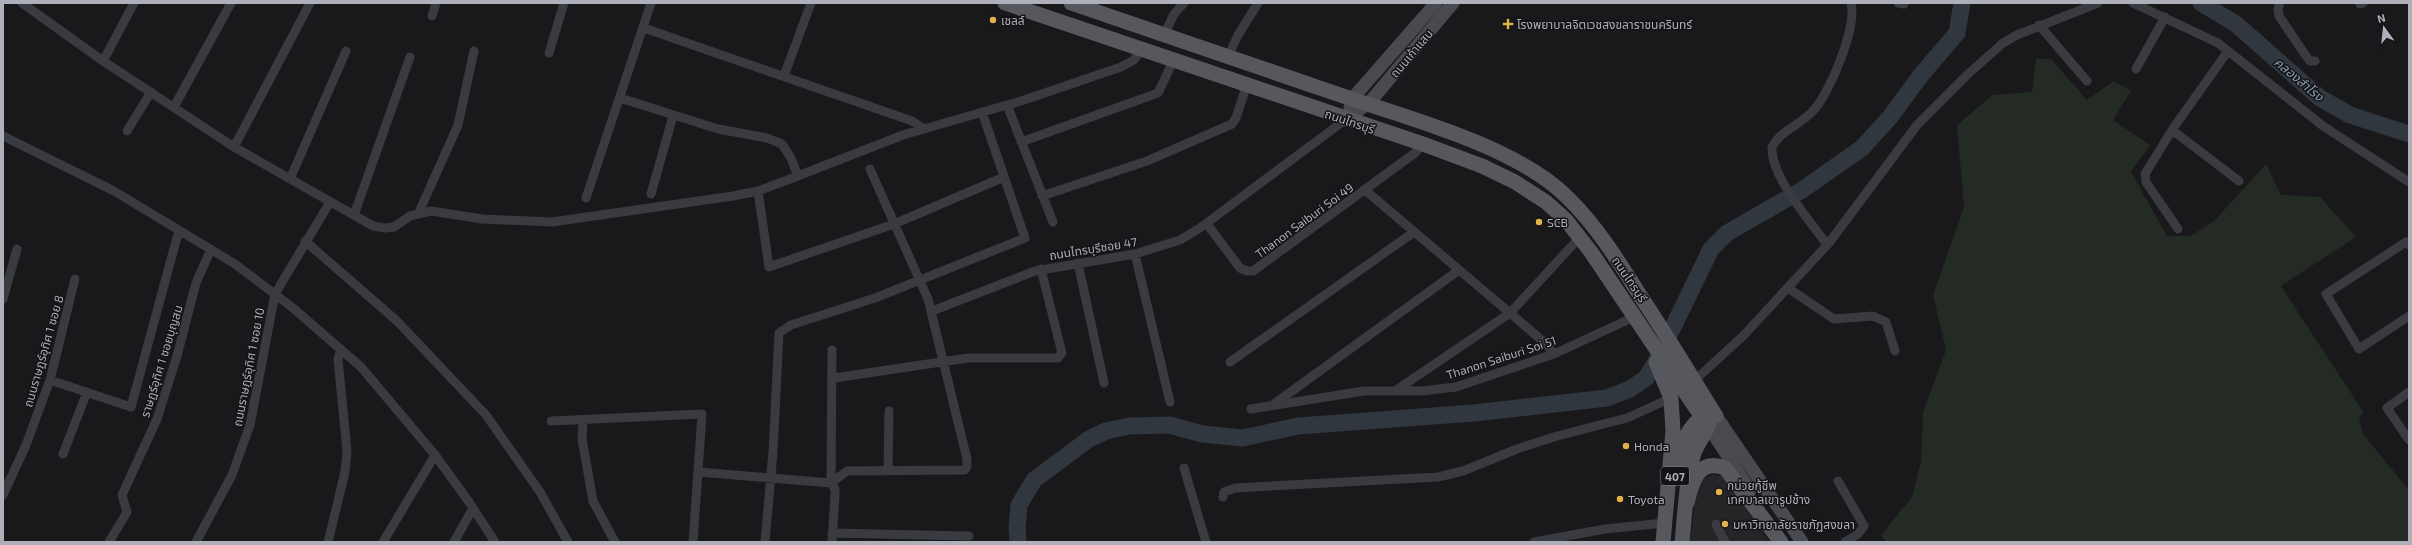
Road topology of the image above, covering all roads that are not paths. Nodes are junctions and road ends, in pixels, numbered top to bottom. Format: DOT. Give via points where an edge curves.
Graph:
graph roads {
  1 [pos="22,3"];
  2 [pos="134,3"];
  3 [pos="232,3"];
  4 [pos="310,3"];
  5 [pos="436,3"];
  6 [pos="564,3"];
  7 [pos="651,3"];
  8 [pos="811,3"];
  9 [pos="1005,3"];
  10 [pos="1071,3"];
  11 [pos="1184,3"];
  12 [pos="1258,3"];
  13 [pos="1436,3"];
  14 [pos="1453,3"];
  15 [pos="1851,3"];
  16 [pos="2098,3"];
  17 [pos="2133,3"];
  18 [pos="2280,3"];
  19 [pos="2078,6"];
  20 [pos="1100,8"];
  21 [pos="432,16"];
  22 [pos="2165,17"];
  23 [pos="2040,25"];
  24 [pos="644,28"];
  25 [pos="1164,35"];
  26 [pos="1142,49"];
  27 [pos="2228,50"];
  28 [pos="346,51"];
  29 [pos="474,51"];
  30 [pos="549,53"];
  31 [pos="410,57"];
  32 [pos="1228,57"];
  33 [pos="1174,59"];
  34 [pos="103,61"];
  35 [pos="2315,61"];
  36 [pos="2136,69"];
  37 [pos="784,76"];
  38 [pos="2087,81"];
  39 [pos="1247,84"];
  40 [pos="151,92"];
  41 [pos="620,98"];
  42 [pos="1352,99"];
  43 [pos="1369,104"];
  44 [pos="1007,105"];
  45 [pos="174,107"];
  46 [pos="982,112"];
  47 [pos="673,116"];
  48 [pos="1345,120"];
  49 [pos="924,129"];
  50 [pos="2172,130"];
  51 [pos="127,131"];
  52 [pos="3,136"];
  53 [pos="1021,142"];
  54 [pos="1422,144"];
  55 [pos="234,147"];
  56 [pos="870,169"];
  57 [pos="798,176"];
  58 [pos="1004,176"];
  59 [pos="290,179"];
  60 [pos="2240,181"];
  61 [pos="2409,182"];
  62 [pos="1365,190"];
  63 [pos="758,191"];
  64 [pos="651,194"];
  65 [pos="1042,196"];
  66 [pos="586,198"];
  67 [pos="330,202"];
  68 [pos="419,212"];
  69 [pos="354,215"];
  70 [pos="1053,222"];
  71 [pos="894,224"];
  72 [pos="1207,224"];
  73 [pos="2178,229"];
  74 [pos="179,230"];
  75 [pos="1414,232"];
  76 [pos="1580,237"];
  77 [pos="305,241"];
  78 [pos="1827,245"];
  79 [pos="2409,245"];
  80 [pos="17,249"];
  81 [pos="211,249"];
  82 [pos="1135,254"];
  83 [pos="1078,263"];
  84 [pos="1041,269"];
  85 [pos="1459,270"];
  86 [pos="75,279"];
  87 [pos="921,280"];
  88 [pos="1788,288"];
  89 [pos="275,294"];
  90 [pos="3,299"];
  91 [pos="932,311"];
  92 [pos="1510,313"];
  93 [pos="2409,316"];
  94 [pos="1635,319"];
  95 [pos="341,349"];
  96 [pos="832,350"];
  97 [pos="1895,351"];
  98 [pos="1554,354"];
  99 [pos="944,360"];
  100 [pos="1230,362"];
  101 [pos="1669,375"];
  102 [pos="1692,376"];
  103 [pos="834,378"];
  104 [pos="50,380"];
  105 [pos="1104,383"];
  106 [pos="1394,391"];
  107 [pos="87,392"];
  108 [pos="2409,392"];
  109 [pos="1671,398"];
  110 [pos="1170,402"];
  111 [pos="1273,405"];
  112 [pos="1251,410"];
  113 [pos="889,411"];
  114 [pos="1709,418"];
  115 [pos="583,420"];
  116 [pos="551,421"];
  117 [pos="2409,440"];
  118 [pos="63,454"];
  119 [pos="435,455"];
  120 [pos="1184,468"];
  121 [pos="888,470"];
  122 [pos="699,472"];
  123 [pos="771,478"];
  124 [pos="1838,481"];
  125 [pos="831,483"];
  126 [pos="3,495"];
  127 [pos="1223,497"];
  128 [pos="1687,503"];
  129 [pos="473,508"];
  130 [pos="1664,523"];
  131 [pos="1716,524"];
  132 [pos="969,536"];
  133 [pos="832,538"];
  134 [pos="109,542"];
  135 [pos="196,542"];
  136 [pos="328,542"];
  137 [pos="383,542"];
  138 [pos="454,542"];
  139 [pos="495,542"];
  140 [pos="568,542"];
  141 [pos="615,542"];
  142 [pos="693,542"];
  143 [pos="765,542"];
  144 [pos="1206,542"];
  145 [pos="1534,542"];
  146 [pos="1664,542"];
  147 [pos="1682,542"];
  148 [pos="1725,542"];
  149 [pos="1782,542"];
  150 [pos="1802,542"];
  151 [pos="1845,542"];
  1 -- 34 [label="street"];
  2 -- 34 [label="street"];
  3 -- 45 [label="street"];
  4 -- 55 [label="street"];
  5 -- 21 [label="street"];
  6 -- 30 [label="street"];
  7 -- 24 [label="street"];
  8 -- 37 [label="street"];
  9 -- 26 [label="main road, ถนนไทรบุรี"];
  10 -- 20 [label="main road, ถนนไทรบุรี"];
  11 -- 25 [label="street" via="1174,14"];
  12 -- 32 [label="street"];
  13 -- 42 [label="main road, ถนนเก้าแสน"];
  14 -- 43 [label="main road, ถนนเก้าแสน"];
  15 -- 78 [label="street" via="1848,37 1830,84 1813,112 1781,134 1772,147 1774,164 1784,186"];
  16 -- 19 [label="street"];
  17 -- 22 [label="street"];
  18 -- 35 [label="street" via="2279,16 2306,56 2310,61"];
  19 -- 23 [label="street"];
  20 -- 25 [label="main road, ถนนไทรบุรี"];
  22 -- 27 [label="street" via="2207,36"];
  22 -- 36 [label="street"];
  23 -- 38 [label="street"];
  23 -- 78 [label="street" via="2003,43 1929,112"];
  24 -- 37 [label="street"];
  24 -- 41 [label="street"];
  25 -- 32 [label="main road, ถนนไทรบุรี"];
  26 -- 33 [label="main road, ถนนไทรบุรี"];
  26 -- 44 [label="street" via="1134,60 1121,68"];
  27 -- 50 [label="street"];
  27 -- 61 [label="street" via="2323,126"];
  28 -- 59 [label="street"];
  29 -- 68 [label="street" via="458,125"];
  31 -- 69 [label="street"];
  32 -- 42 [label="main road, ถนนไทรบุรี"];
  33 -- 39 [label="main road, ถนนไทรบุรี"];
  33 -- 53 [label="street" via="1158,93"];
  34 -- 40 [label="street"];
  37 -- 49 [label="street" via="912,121"];
  39 -- 48 [label="main road, ถนนไทรบุรี"];
  39 -- 65 [label="street" via="1232,124 1147,161"];
  40 -- 45 [label="street"];
  40 -- 51 [label="street"];
  41 -- 47 [label="street"];
  41 -- 66 [label="street"];
  42 -- 43 [label="main road, ถนนไทรบุรี"];
  42 -- 48 [label="main road"];
  43 -- 48 [label="main road, ถนนเก้าแสน"];
  43 -- 102 [label="main road, ถนนไทรบุรี" via="1487,148 1522,164 1566,195 1591,221"];
  44 -- 46 [label="street"];
  44 -- 53 [label="street"];
  45 -- 55 [label="street"];
  46 -- 49 [label="street"];
  46 -- 58 [label="street"];
  47 -- 57 [label="street" via="718,129 767,138 782,144"];
  47 -- 64 [label="street"];
  48 -- 54 [label="main road, ถนนไทรบุรี"];
  48 -- 72 [label="street, ถนนไทรบุรีซอย 47"];
  49 -- 57 [label="street"];
  50 -- 60 [label="street"];
  50 -- 73 [label="street" via="2145,174 2146,182"];
  52 -- 74 [label="street" via="114,190"];
  53 -- 65 [label="street"];
  54 -- 62 [label="street, Thanon Saiburi Soi 49" via="1415,153"];
  54 -- 76 [label="main road, ถนนไทรบุรี" via="1482,166 1515,182 1546,202"];
  55 -- 59 [label="street"];
  56 -- 71 [label="street"];
  57 -- 63 [label="street"];
  58 -- 71 [label="street"];
  58 -- 87 [label="street" via="1025,238"];
  59 -- 67 [label="street"];
  62 -- 72 [label="street, Thanon Saiburi Soi 49" via="1253,271 1240,268"];
  62 -- 75 [label="street"];
  63 -- 68 [label="street" via="552,222 482,219 431,211"];
  63 -- 71 [label="street" via="769,267"];
  65 -- 70 [label="street"];
  67 -- 69 [label="street"];
  67 -- 77 [label="street, ถนนราษฎร์อุทิศ 1 ซอย 10"];
  68 -- 69 [label="street" via="394,227 385,228 373,226"];
  71 -- 87 [label="street"];
  72 -- 82 [label="street, ถนนไทรบุรีซอย 47" via="1180,240"];
  74 -- 81 [label="street"];
  74 -- 107 [label="street" via="131,406"];
  75 -- 85 [label="street"];
  75 -- 100 [label="street"];
  76 -- 92 [label="street"];
  76 -- 94 [label="main road, ถนนไทรบุรี"];
  77 -- 89 [label="street, ถนนราษฎร์อุทิศ 1 ซอย 10"];
  77 -- 140 [label="street" via="397,321 486,415 540,492"];
  78 -- 88 [label="street"];
  79 -- 93 [label="street" via="2406,242 2326,294 2359,349"];
  80 -- 90 [label="street"];
  81 -- 89 [label="street"];
  81 -- 134 [label="street, ราษฎร์อุทิศ 1 ซอยบุญสม" via="196,283 157,419 122,495 128,512"];
  82 -- 83 [label="street, ถนนไทรบุรีซอย 47"];
  82 -- 110 [label="street"];
  83 -- 84 [label="street, ถนนไทรบุรีซอย 47"];
  83 -- 105 [label="street"];
  84 -- 91 [label="street, ถนนไทรบุรีซอย 47"];
  84 -- 99 [label="street" via="1061,356"];
  85 -- 92 [label="street"];
  85 -- 111 [label="street"];
  86 -- 104 [label="street, ถนนราษฎร์อุทิศ 1 ซอย 8"];
  87 -- 91 [label="street"];
  87 -- 123 [label="street" via="791,325 779,333"];
  88 -- 97 [label="street" via="1834,319 1873,316 1886,322"];
  88 -- 102 [label="street" via="1744,335"];
  89 -- 95 [label="street"];
  89 -- 135 [label="street, ถนนราษฎร์อุทิศ 1 ซอย 10" via="250,425 232,475"];
  91 -- 99 [label="street"];
  92 -- 98 [label="street"];
  92 -- 106 [label="street"];
  94 -- 98 [label="street, Thanon Saiburi Soi 51"];
  94 -- 101 [label="main road, ถนนไทรบุรี"];
  95 -- 119 [label="street" via="361,367"];
  95 -- 136 [label="street" via="338,359 347,451 345,472"];
  96 -- 103 [label="street"];
  98 -- 106 [label="street, Thanon Saiburi Soi 51" via="1456,387 1422,392"];
  99 -- 103 [label="street"];
  99 -- 121 [label="street" via="967,466 965,470"];
  101 -- 109 [label="main road"];
  101 -- 114 [label="main road"];
  102 -- 114 [label="main road, ถนนไทรบุรี" via="1704,396"];
  103 -- 125 [label="street"];
  104 -- 107 [label="street"];
  104 -- 126 [label="street, ถนนราษฎร์อุทิศ 1 ซอย 8" via="26,445"];
  106 -- 111 [label="street, Thanon Saiburi Soi 51" via="1364,391"];
  107 -- 118 [label="street"];
  108 -- 117 [label="street" via="2387,408"];
  109 -- 127 [label="street" via="1627,418 1557,436 1463,471 1438,477 1234,488 1224,492"];
  109 -- 130 [label="main road" via="1673,430"];
  111 -- 112 [label="street, Thanon Saiburi Soi 51"];
  113 -- 121 [label="street"];
  114 -- 128 [label="main road, 407" via="1696,446 1690,470"];
  114 -- 146 [label="main road, 407" via="1689,432 1682,445"];
  114 -- 149 [label="main road"];
  114 -- 150 [label="main road"];
  115 -- 116 [label="street"];
  115 -- 122 [label="street" via="702,414"];
  115 -- 141 [label="street" via="582,439 591,494"];
  119 -- 129 [label="street"];
  119 -- 137 [label="street"];
  120 -- 144 [label="street"];
  121 -- 125 [label="street" via="847,471"];
  122 -- 123 [label="street"];
  122 -- 142 [label="street"];
  123 -- 125 [label="street"];
  123 -- 143 [label="street"];
  124 -- 151 [label="street" via="1864,526 1858,534"];
  125 -- 133 [label="street" via="835,489"];
  128 -- 147 [label="main road, 407"];
  128 -- 149 [label="main road" via="1692,483 1698,473 1713,465 1725,468"];
  129 -- 138 [label="street"];
  129 -- 139 [label="street"];
  130 -- 145 [label="street" via="1605,529"];
  130 -- 146 [label="main road"];
  131 -- 148 [label="street"];
  132 -- 133 [label="street"];
}
